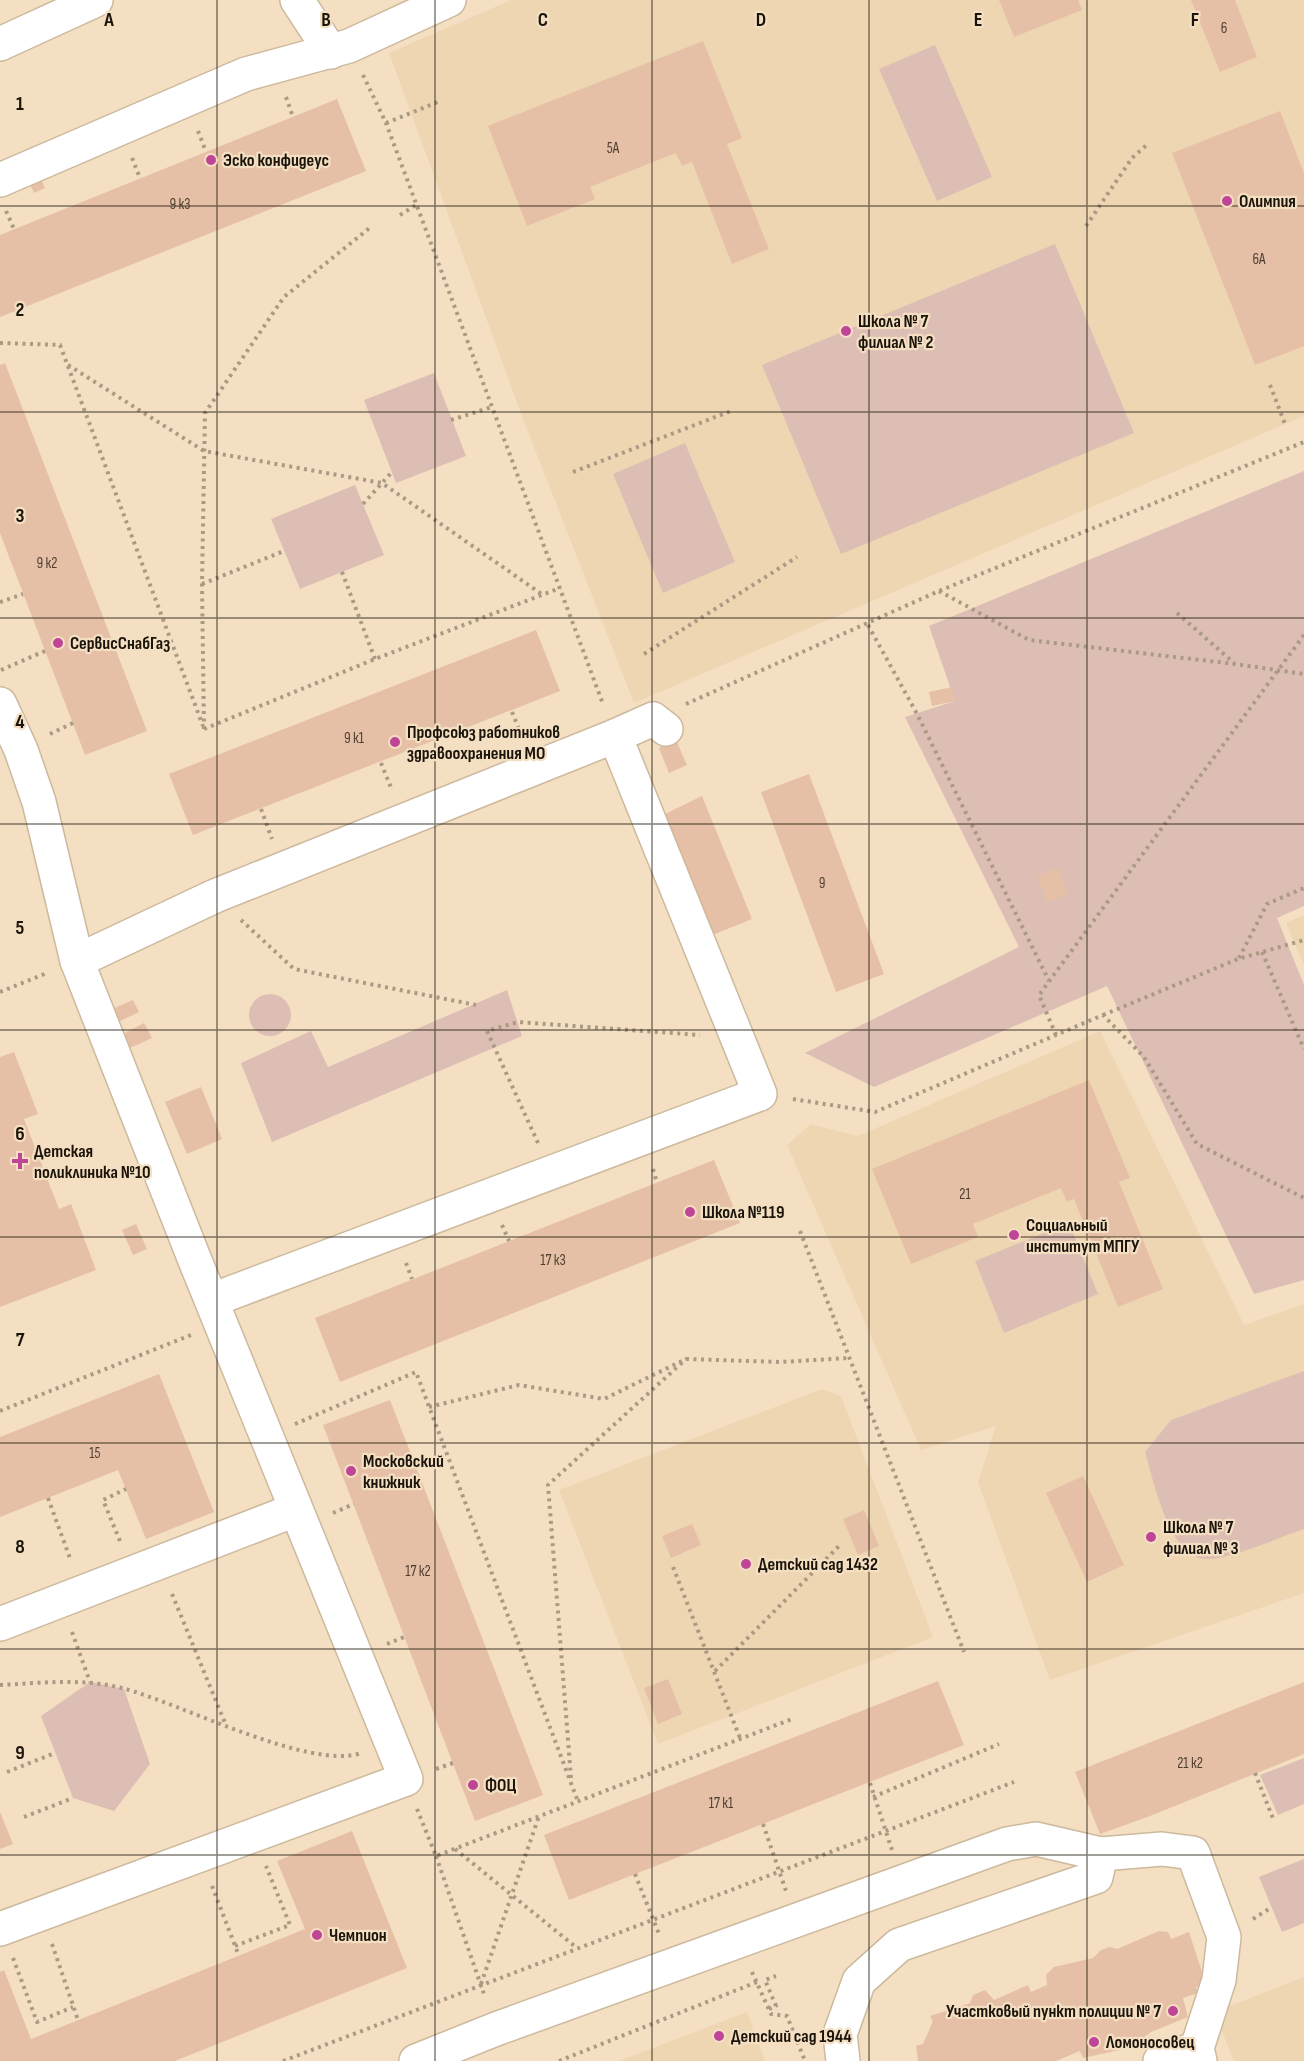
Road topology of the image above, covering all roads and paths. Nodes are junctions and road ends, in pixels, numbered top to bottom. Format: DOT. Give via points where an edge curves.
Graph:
graph roads {
  1 [pos="96,0"];
  2 [pos="297,0"];
  3 [pos="449,0"];
  4 [pos="0,44"];
  5 [pos="340,49"];
  6 [pos="438,102"];
  7 [pos="386,123"];
  8 [pos="1149,143"];
  9 [pos="0,180"];
  10 [pos="416,206"];
  11 [pos="400,215"];
  12 [pos="372,226"];
  13 [pos="1086,226"];
  14 [pos="0,343"];
  15 [pos="68,365"];
  16 [pos="1270,385"];
  17 [pos="492,407"];
  18 [pos="731,411"];
  19 [pos="452,420"];
  20 [pos="1285,424"];
  21 [pos="1304,442"];
  22 [pos="204,451"];
  23 [pos="392,472"];
  24 [pos="573,472"];
  25 [pos="382,483"];
  26 [pos="363,504"];
  27 [pos="284,551"];
  28 [pos="797,557"];
  29 [pos="342,572"];
  30 [pos="202,585"];
  31 [pos="560,588"];
  32 [pos="939,591"];
  33 [pos="23,594"];
  34 [pos="543,595"];
  35 [pos="0,602"];
  36 [pos="1177,613"];
  37 [pos="868,625"];
  38 [pos="1304,635"];
  39 [pos="45,651"];
  40 [pos="644,654"];
  41 [pos="375,659"];
  42 [pos="1235,663"];
  43 [pos="0,670"];
  44 [pos="1276,670"];
  45 [pos="1304,674"];
  46 [pos="3,722"];
  47 [pos="659,724"];
  48 [pos="204,729"];
  49 [pos="615,736"];
  50 [pos="1304,888"];
  51 [pos="215,896"];
  52 [pos="1304,940"];
  53 [pos="1262,952"];
  54 [pos="1238,959"];
  55 [pos="77,961"];
  56 [pos="1049,981"];
  57 [pos="0,992"];
  58 [pos="476,1005"];
  59 [pos="1104,1015"];
  60 [pos="1056,1035"];
  61 [pos="737,1037"];
  62 [pos="1304,1049"];
  63 [pos="760,1094"];
  64 [pos="551,1172"];
  65 [pos="1304,1198"];
  66 [pos="800,1231"];
  67 [pos="216,1311"];
  68 [pos="686,1359"];
  69 [pos="849,1359"];
  70 [pos="429,1407"];
  71 [pos="0,1412"];
  72 [pos="265,1436"];
  73 [pos="126,1489"];
  74 [pos="48,1498"];
  75 [pos="295,1510"];
  76 [pos="841,1544"];
  77 [pos="673,1567"];
  78 [pos="146,1568"];
  79 [pos="72,1596"];
  80 [pos="0,1624"];
  81 [pos="964,1652"];
  82 [pos="715,1671"];
  83 [pos="90,1682"];
  84 [pos="0,1685"];
  85 [pos="792,1719"];
  86 [pos="225,1724"];
  87 [pos="740,1738"];
  88 [pos="390,1743"];
  89 [pos="999,1744"];
  90 [pos="56,1753"];
  91 [pos="7,1772"];
  92 [pos="1255,1773"];
  93 [pos="405,1779"];
  94 [pos="1014,1782"];
  95 [pos="870,1783"];
  96 [pos="572,1785"];
  97 [pos="873,1797"];
  98 [pos="73,1798"];
  99 [pos="577,1799"];
  100 [pos="539,1816"];
  101 [pos="24,1817"];
  102 [pos="1274,1821"];
  103 [pos="763,1824"];
  104 [pos="885,1831"];
  105 [pos="255,1837"];
  106 [pos="454,1849"];
  107 [pos="1101,1854"];
  108 [pos="200,1855"];
  109 [pos="436,1856"];
  110 [pos="780,1872"];
  111 [pos="635,1874"];
  112 [pos="904,1881"];
  113 [pos="512,1896"];
  114 [pos="42,1915"];
  115 [pos="654,1919"];
  116 [pos="797,1920"];
  117 [pos="1,1928"];
  118 [pos="736,1942"];
  119 [pos="234,1946"];
  120 [pos="577,1948"];
  121 [pos="239,1956"];
  122 [pos="671,1965"];
  123 [pos="776,1976"];
  124 [pos="757,1982"];
  125 [pos="481,1985"];
  126 [pos="73,2007"];
  127 [pos="769,2009"];
  128 [pos="78,2020"];
  129 [pos="496,2029"];
  130 [pos="1198,2054"];
  131 [pos="283,2061"];
  132 [pos="416,2061"];
  133 [pos="559,2061"];
  134 [pos="805,2061"];
  135 [pos="843,2061"];
  136 [pos="1160,2061"];
  1 -- 4 [label="lane"];
  2 -- 5 [label="lane"];
  3 -- 5 [label="lane"];
  5 -- 7 [label="path"];
  5 -- 9 [label="lane" via="246,74"];
  6 -- 7 [label="path"];
  7 -- 10 [label="path"];
  8 -- 13 [label="path" via="1132,158"];
  10 -- 11 [label="path"];
  10 -- 17 [label="path"];
  12 -- 22 [label="path" via="284,297 205,413"];
  14 -- 15 [label="path" via="60,345"];
  15 -- 22 [label="path"];
  15 -- 48 [label="path"];
  16 -- 20 [label="path"];
  17 -- 19 [label="path"];
  17 -- 31 [label="path"];
  18 -- 24 [label="path"];
  21 -- 32 [label="path"];
  22 -- 25 [label="path"];
  22 -- 30 [label="path"];
  23 -- 25 [label="path"];
  25 -- 26 [label="path"];
  25 -- 34 [label="path"];
  27 -- 30 [label="path"];
  28 -- 40 [label="path"];
  29 -- 41 [label="path"];
  30 -- 48 [label="path"];
  31 -- 34 [label="path"];
  31 -- 49 [label="path"];
  32 -- 37 [label="path"];
  32 -- 42 [label="path" via="1029,640"];
  33 -- 35 [label="path"];
  34 -- 41 [label="path"];
  36 -- 42 [label="path"];
  37 -- 47 [label="path"];
  37 -- 56 [label="path" via="916,712"];
  38 -- 44 [label="path"];
  39 -- 43 [label="path"];
  41 -- 48 [label="path"];
  42 -- 44 [label="path"];
  44 -- 45 [label="path"];
  44 -- 56 [label="path"];
  46 -- 55 [label="lane" via="39,802"];
  47 -- 49 [label="lane"];
  49 -- 51 [label="lane"];
  49 -- 61 [label="lane"];
  50 -- 54 [label="path" via="1267,903"];
  51 -- 55 [label="lane"];
  51 -- 58 [label="path" via="294,969"];
  52 -- 53 [label="path"];
  53 -- 54 [label="path"];
  53 -- 62 [label="path"];
  54 -- 59 [label="path"];
  55 -- 57 [label="path"];
  55 -- 67 [label="lane"];
  56 -- 60 [label="path" via="1039,995"];
  59 -- 60 [label="path"];
  59 -- 65 [label="path" via="1144,1057 1197,1144"];
  60 -- 63 [label="path" via="875,1112"];
  61 -- 63 [label="lane"];
  61 -- 64 [label="path" via="518,1022 487,1031"];
  63 -- 64 [label="lane"];
  64 -- 67 [label="lane"];
  66 -- 69 [label="path"];
  67 -- 71 [label="path"];
  67 -- 72 [label="lane"];
  68 -- 69 [label="path"];
  68 -- 70 [label="path" via="604,1399 519,1385"];
  68 -- 96 [label="path" via="548,1485"];
  69 -- 81 [label="path"];
  70 -- 72 [label="path" via="416,1372"];
  70 -- 96 [label="path"];
  72 -- 75 [label="lane"];
  73 -- 78 [label="path" via="103,1500"];
  74 -- 79 [label="path"];
  75 -- 78 [label="lane"];
  75 -- 88 [label="lane"];
  76 -- 82 [label="path"];
  77 -- 82 [label="path"];
  78 -- 79 [label="lane"];
  78 -- 86 [label="path"];
  79 -- 80 [label="lane"];
  79 -- 83 [label="path"];
  82 -- 87 [label="path"];
  83 -- 84 [label="path"];
  83 -- 86 [label="path" via="124,1689"];
  85 -- 87 [label="path"];
  86 -- 88 [label="path" via="284,1747 347,1758"];
  87 -- 99 [label="path"];
  88 -- 93 [label="lane"];
  89 -- 97 [label="path"];
  90 -- 91 [label="path"];
  92 -- 102 [label="path"];
  93 -- 105 [label="lane"];
  93 -- 109 [label="path"];
  94 -- 104 [label="path"];
  95 -- 97 [label="path"];
  96 -- 99 [label="path"];
  97 -- 104 [label="path"];
  98 -- 101 [label="path"];
  99 -- 100 [label="path"];
  100 -- 106 [label="path"];
  100 -- 113 [label="path"];
  103 -- 110 [label="path"];
  104 -- 110 [label="path"];
  104 -- 112 [label="path"];
  105 -- 108 [label="lane"];
  105 -- 119 [label="path" via="290,1925"];
  106 -- 109 [label="path"];
  106 -- 113 [label="path"];
  107 -- 112 [label="lane" via="1036,1839 1007,1844"];
  107 -- 130 [label="lane" via="1162,1849 1192,1853 1224,1937 1219,1980"];
  107 -- 135 [label="lane" via="1096,1876 899,1945 859,1981 840,2034"];
  108 -- 114 [label="lane"];
  108 -- 119 [label="path"];
  109 -- 125 [label="path"];
  110 -- 115 [label="path"];
  110 -- 116 [label="path"];
  111 -- 115 [label="path"];
  112 -- 116 [label="lane"];
  113 -- 120 [label="path"];
  113 -- 125 [label="path"];
  114 -- 117 [label="lane"];
  114 -- 126 [label="path"];
  115 -- 120 [label="path"];
  115 -- 122 [label="path"];
  116 -- 118 [label="lane"];
  117 -- 126 [label="path" via="37,2022"];
  118 -- 122 [label="lane"];
  118 -- 124 [label="path"];
  119 -- 121 [label="path"];
  120 -- 125 [label="path"];
  122 -- 129 [label="lane"];
  123 -- 127 [label="path" via="765,1980 776,2006"];
  124 -- 127 [label="path"];
  124 -- 133 [label="path"];
  125 -- 129 [label="path"];
  125 -- 131 [label="path"];
  126 -- 128 [label="path"];
  127 -- 134 [label="path" via="771,2014 787,2016"];
  129 -- 132 [label="lane"];
  130 -- 136 [label="lane"];
}
